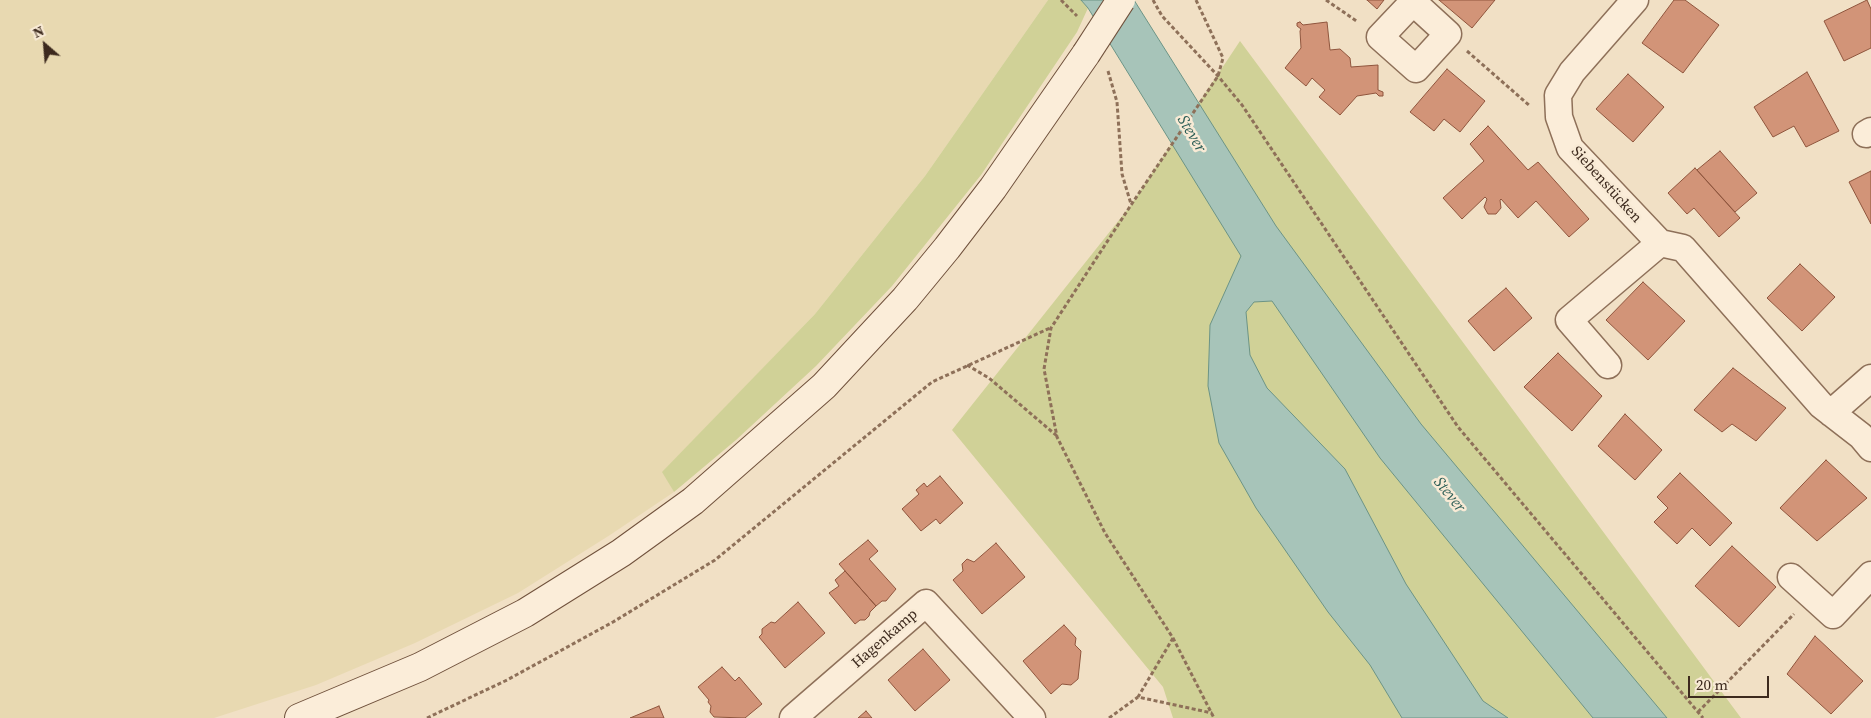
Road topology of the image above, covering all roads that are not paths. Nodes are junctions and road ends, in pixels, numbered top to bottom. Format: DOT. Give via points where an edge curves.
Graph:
graph roads {
  1 [pos="1121,0"];
  2 [pos="1635,0"];
  3 [pos="1414,1"];
  4 [pos="1660,243"];
  5 [pos="1608,366"];
  6 [pos="1871,378"];
  7 [pos="1831,413"];
  8 [pos="1871,448"];
  9 [pos="1871,575"];
  10 [pos="1791,577"];
  11 [pos="298,718"];
  12 [pos="793,718"];
  13 [pos="1032,718"];
  1 -- 11 [label="main road, bridge" via="993,188 904,299 824,386 693,501 621,553 525,613 420,667"];
  2 -- 4 [label="street, Siebenstücken" via="1572,72 1558,95 1558,117 1570,148"];
  3 -- 3 [label="street" via="1380,37 1416,69 1448,34"];
  4 -- 5 [label="street" via="1569,320"];
  4 -- 7 [label="street" via="1683,248 1821,406"];
  6 -- 7 [label="street"];
  7 -- 8 [label="street"];
  9 -- 10 [label="street" via="1834,615"];
  12 -- 13 [label="street, Hagenkamp" via="926,603"];
}
